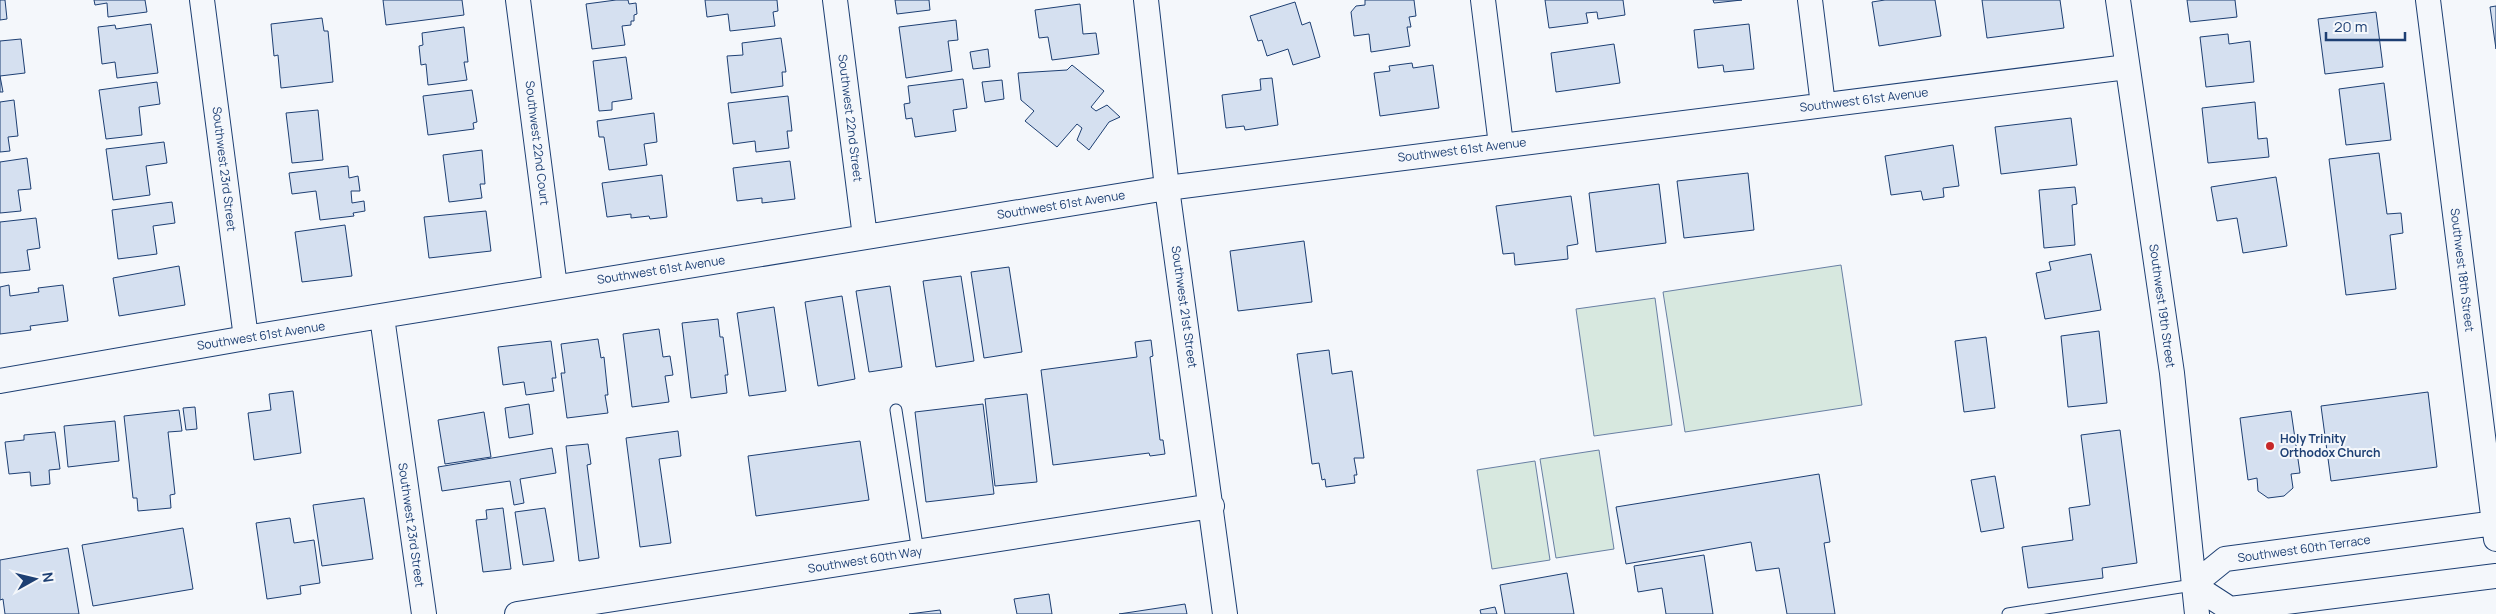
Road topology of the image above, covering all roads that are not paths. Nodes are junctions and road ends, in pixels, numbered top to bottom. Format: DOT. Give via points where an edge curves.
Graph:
graph roads {
  1 [pos="202,0"];
  2 [pos="518,0"];
  3 [pos="835,0"];
  4 [pos="1146,0"];
  5 [pos="1483,0"];
  6 [pos="1810,0"];
  7 [pos="2118,0"];
  8 [pos="2428,0"];
  9 [pos="2127,67"];
  10 [pos="1823,105"];
  11 [pos="1501,146"];
  12 [pos="1167,188"];
  13 [pos="865,237"];
  14 [pos="555,287"];
  15 [pos="382,317"];
  16 [pos="246,338"];
  17 [pos="0,381"];
  18 [pos="896,410"];
  19 [pos="1212,506"];
  20 [pos="2495,528"];
  21 [pos="918,552"];
  22 [pos="2496,576"];
  23 [pos="2193,585"];
  24 [pos="424,614"];
  25 [pos="517,614"];
  26 [pos="1225,614"];
  27 [pos="2008,614"];
  28 [pos="2197,614"];
  1 -- 16 [label="street, Southwest 23rd Street"];
  2 -- 14 [label="street, Southwest 22nd Court"];
  3 -- 13 [label="street, Southwest 22nd Street"];
  4 -- 12 [label="street, Southwest 21st Street"];
  5 -- 11 [label="street"];
  6 -- 10 [label="street"];
  7 -- 9 [label="street, Southwest 19th Street"];
  8 -- 20 [label="street, Southwest 18th Street"];
  9 -- 10 [label="street, Southwest 61st Avenue"];
  9 -- 23 [label="street, Southwest 19th Street" via="2172,374"];
  10 -- 11 [label="street, Southwest 61st Avenue"];
  11 -- 12 [label="street, Southwest 61st Avenue"];
  12 -- 13 [label="street, Southwest 61st Avenue"];
  12 -- 19 [label="street, Southwest 21st Street"];
  13 -- 14 [label="street, Southwest 61st Avenue"];
  14 -- 15 [label="street, Southwest 61st Avenue"];
  15 -- 16 [label="street, Southwest 61st Avenue"];
  15 -- 24 [label="street, Southwest 23rd Street"];
  16 -- 17 [label="street, Southwest 61st Avenue"];
  18 -- 21 [label="lane"];
  19 -- 21 [label="street, Southwest 60th Way"];
  19 -- 26 [label="street, Southwest 21st Street"];
  20 -- 23 [label="street, Southwest 60th Terrace" via="2225,560"];
  21 -- 25 [label="street, Southwest 60th Way"];
  22 -- 23 [label="street" via="2230,609"];
  23 -- 27 [label="lane"];
  23 -- 28 [label="street, Southwest 19th Street"];
}
